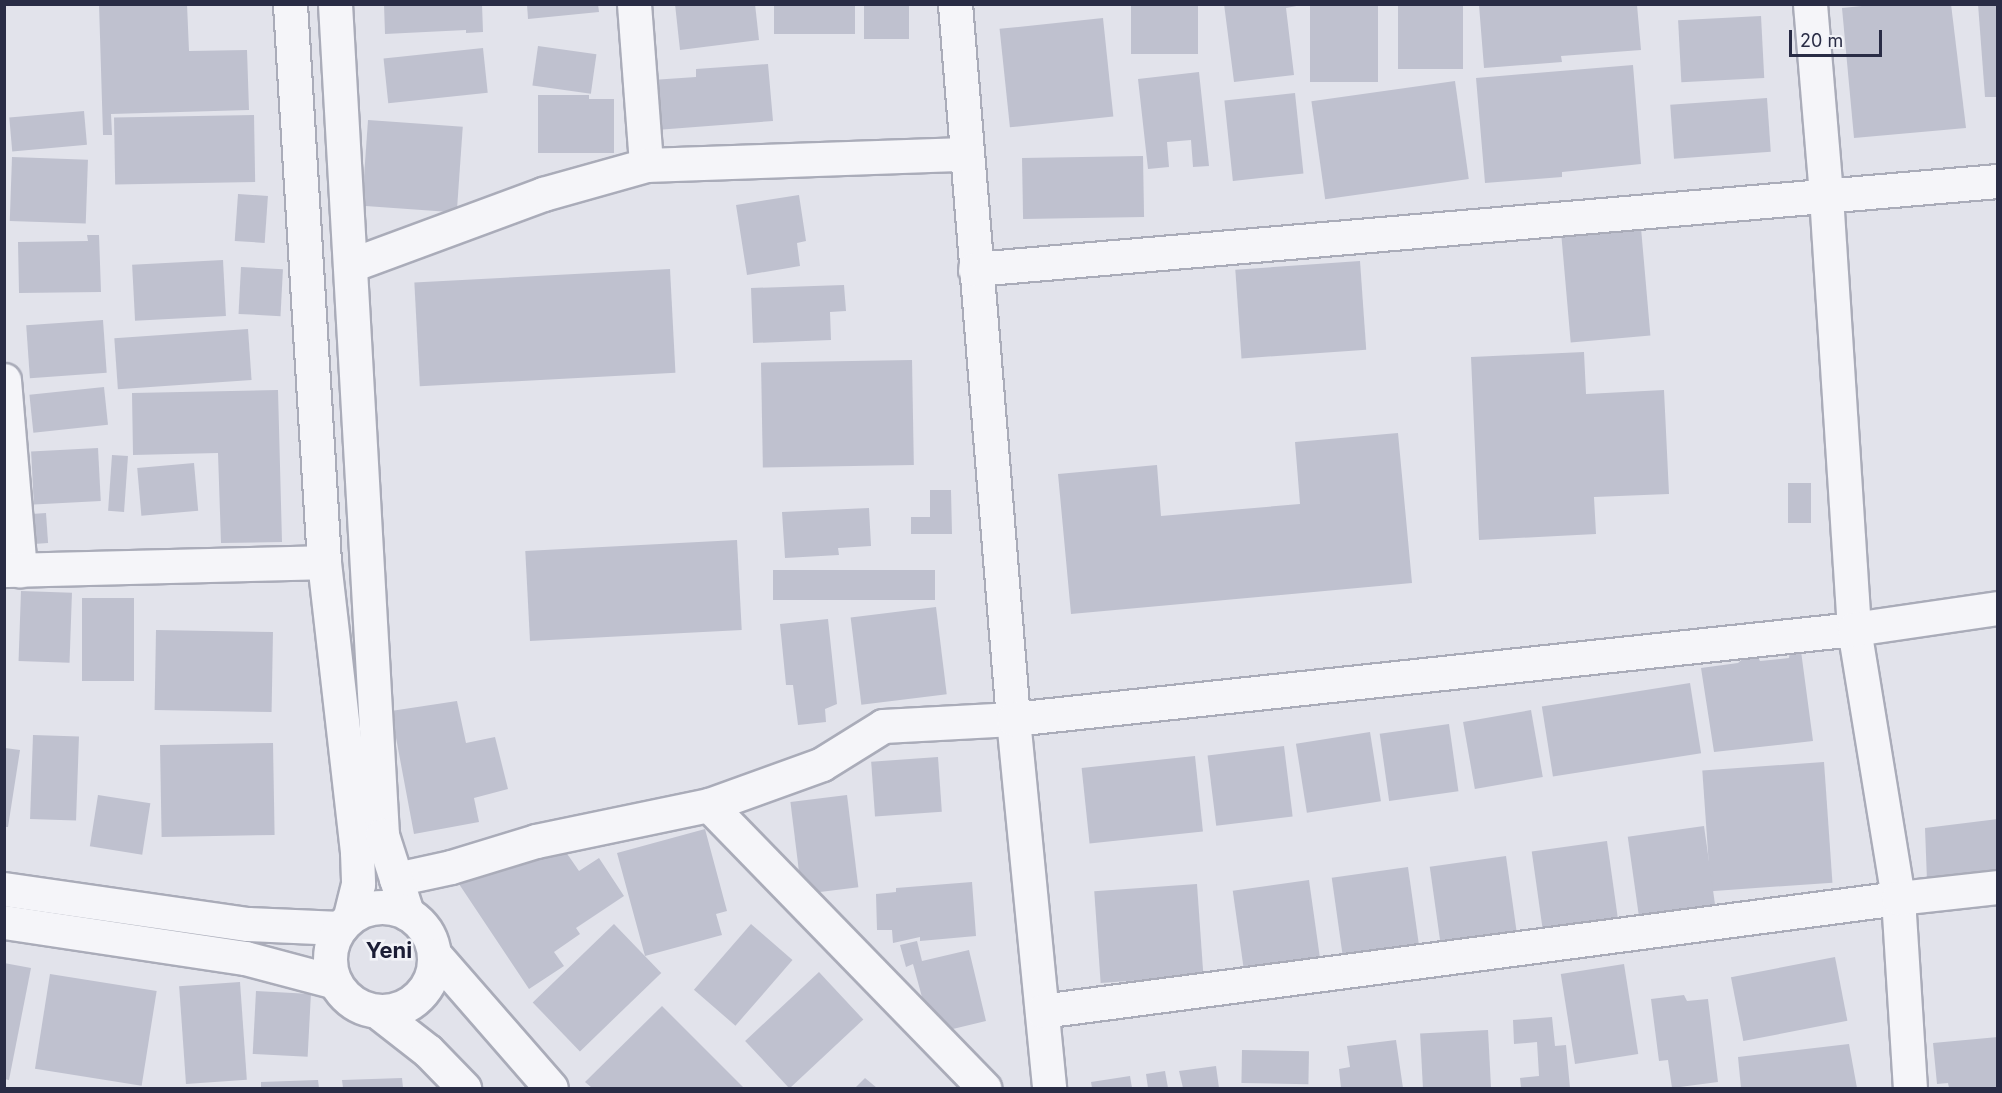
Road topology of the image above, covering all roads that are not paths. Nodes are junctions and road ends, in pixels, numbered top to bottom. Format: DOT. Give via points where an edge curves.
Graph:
graph roads {
  1 [pos="290,4"];
  2 [pos="335,4"];
  3 [pos="634,4"];
  4 [pos="955,4"];
  5 [pos="1810,4"];
  6 [pos="965,154"];
  7 [pos="646,165"];
  8 [pos="1998,181"];
  9 [pos="1826,196"];
  10 [pos="351,265"];
  11 [pos="975,269"];
  12 [pos="4,380"];
  13 [pos="324,562"];
  14 [pos="12,570"];
  15 [pos="1998,608"];
  16 [pos="1854,629"];
  17 [pos="1013,719"];
  18 [pos="709,806"];
  19 [pos="396,879"];
  20 [pos="1998,887"];
  21 [pos="4,889"];
  22 [pos="1898,898"];
  23 [pos="407,913"];
  24 [pos="4,922"];
  25 [pos="345,923"];
  26 [pos="435,955"];
  27 [pos="335,982"];
  28 [pos="1042,1011"];
  29 [pos="378,1012"];
  30 [pos="464,1089"];
  31 [pos="551,1089"];
  32 [pos="984,1089"];
  33 [pos="1049,1089"];
  34 [pos="1910,1089"];
  1 -- 13 [label="street"];
  2 -- 10 [label="street"];
  3 -- 7 [label="street"];
  4 -- 6 [label="street"];
  5 -- 9 [label="street"];
  6 -- 7 [label="street"];
  6 -- 11 [label="street"];
  7 -- 10 [label="street" via="543,194"];
  8 -- 9 [label="street"];
  9 -- 11 [label="street"];
  9 -- 16 [label="street"];
  10 -- 19 [label="street" via="382,835"];
  11 -- 17 [label="street"];
  12 -- 14 [label="street"];
  13 -- 14 [label="street"];
  13 -- 25 [label="street" via="357,852 358,884"];
  15 -- 16 [label="street"];
  16 -- 17 [label="street"];
  16 -- 22 [label="street"];
  17 -- 18 [label="street" via="883,726 822,764"];
  17 -- 28 [label="street"];
  18 -- 19 [label="street" via="536,842"];
  18 -- 32 [label="street"];
  19 -- 23 [label="street"];
  20 -- 22 [label="street"];
  21 -- 25 [label="street" via="248,924"];
  22 -- 28 [label="street"];
  22 -- 34 [label="street"];
  23 -- 25 [label="street" via="390,908 368,909"];
  23 -- 26 [label="street" via="429,937"];
  24 -- 27 [label="street" via="245,958"];
  25 -- 27 [label="street" via="332,944 330,965"];
  26 -- 29 [label="street" via="432,976 423,993 409,1005"];
  26 -- 31 [label="street"];
  27 -- 29 [label="street" via="348,999"];
  28 -- 33 [label="street"];
  29 -- 30 [label="street" via="428,1051"];
}
